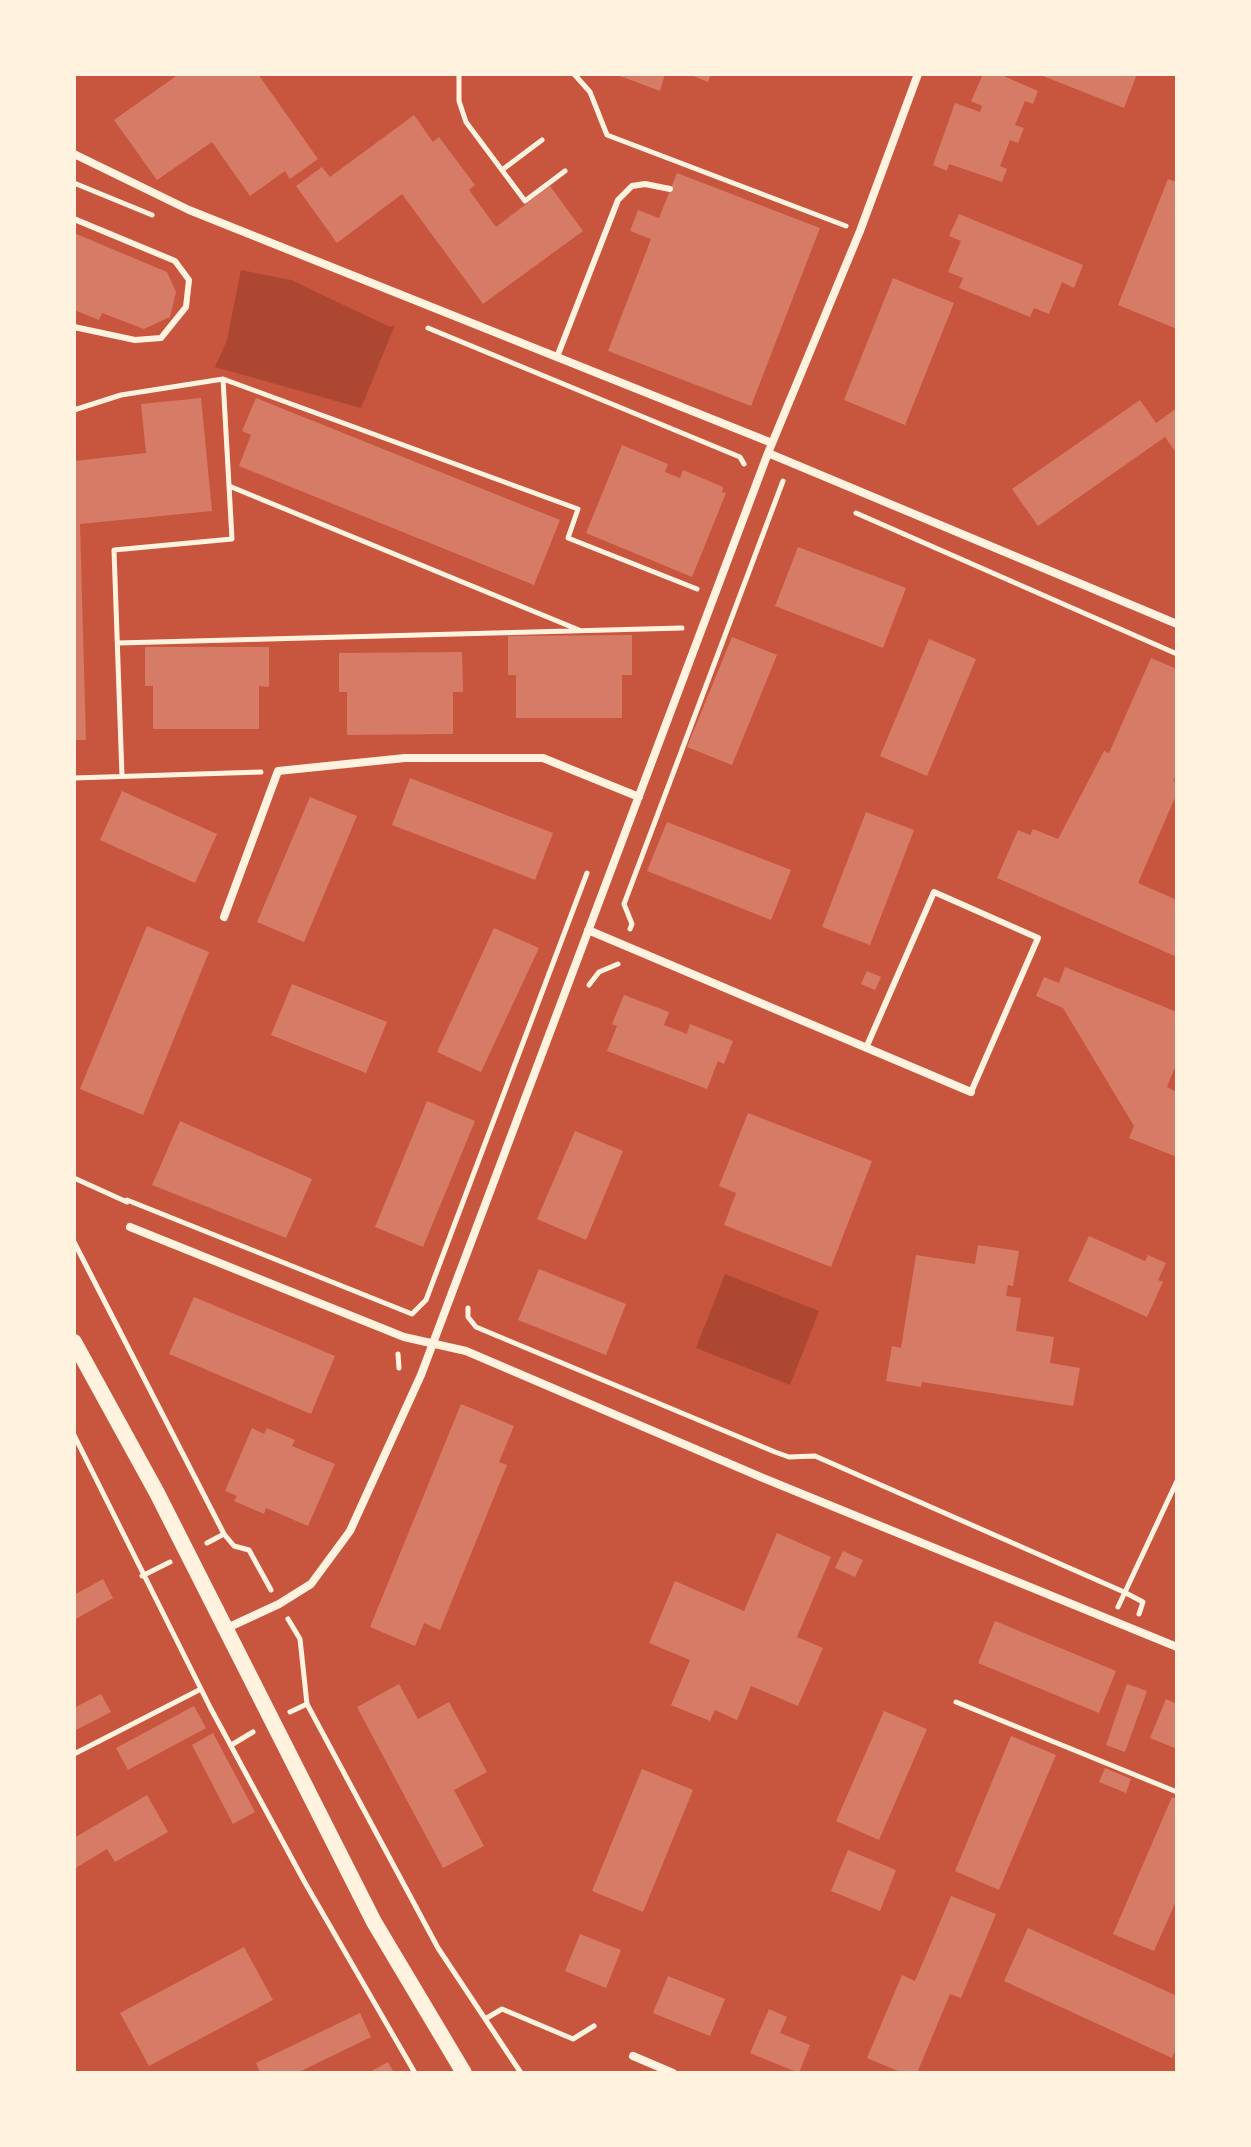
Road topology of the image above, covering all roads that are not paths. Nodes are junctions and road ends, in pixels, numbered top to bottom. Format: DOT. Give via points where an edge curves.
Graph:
graph roads {
  1 [pos="918,74"];
  2 [pos="74,154"];
  3 [pos="670,189"];
  4 [pos="74,219"];
  5 [pos="74,327"];
  6 [pos="557,357"];
  7 [pos="772,443"];
  8 [pos="768,453"];
  9 [pos="1177,624"];
  10 [pos="639,797"];
  11 [pos="224,917"];
  12 [pos="588,930"];
  13 [pos="866,1048"];
  14 [pos="971,1092"];
  15 [pos="130,1227"];
  16 [pos="74,1342"];
  17 [pos="434,1342"];
  18 [pos="224,1630"];
  19 [pos="1177,1647"];
  20 [pos="633,2056"];
  21 [pos="464,2073"];
  22 [pos="673,2073"];
  1 -- 7 [label="street"];
  2 -- 6 [label="street" via="189,210"];
  3 -- 6 [label="lane" via="632,186 618,200"];
  4 -- 5 [label="lane" via="175,261 189,280 186,307 161,338 135,340"];
  6 -- 7 [label="street"];
  7 -- 8 [label="street"];
  8 -- 9 [label="street"];
  8 -- 10 [label="street"];
  10 -- 11 [label="street" via="543,758 405,758 278,771"];
  10 -- 12 [label="street"];
  12 -- 13 [label="street"];
  12 -- 17 [label="street"];
  13 -- 14 [label="street"];
  13 -- 14 [label="lane" via="934,892 1038,938"];
  15 -- 17 [label="street" via="404,1337"];
  16 -- 18 [label="main road"];
  17 -- 18 [label="street" via="342,1541 311,1584"];
  17 -- 19 [label="street"];
  18 -- 21 [label="main road" via="374,1922"];
  20 -- 22 [label="street"];
}
